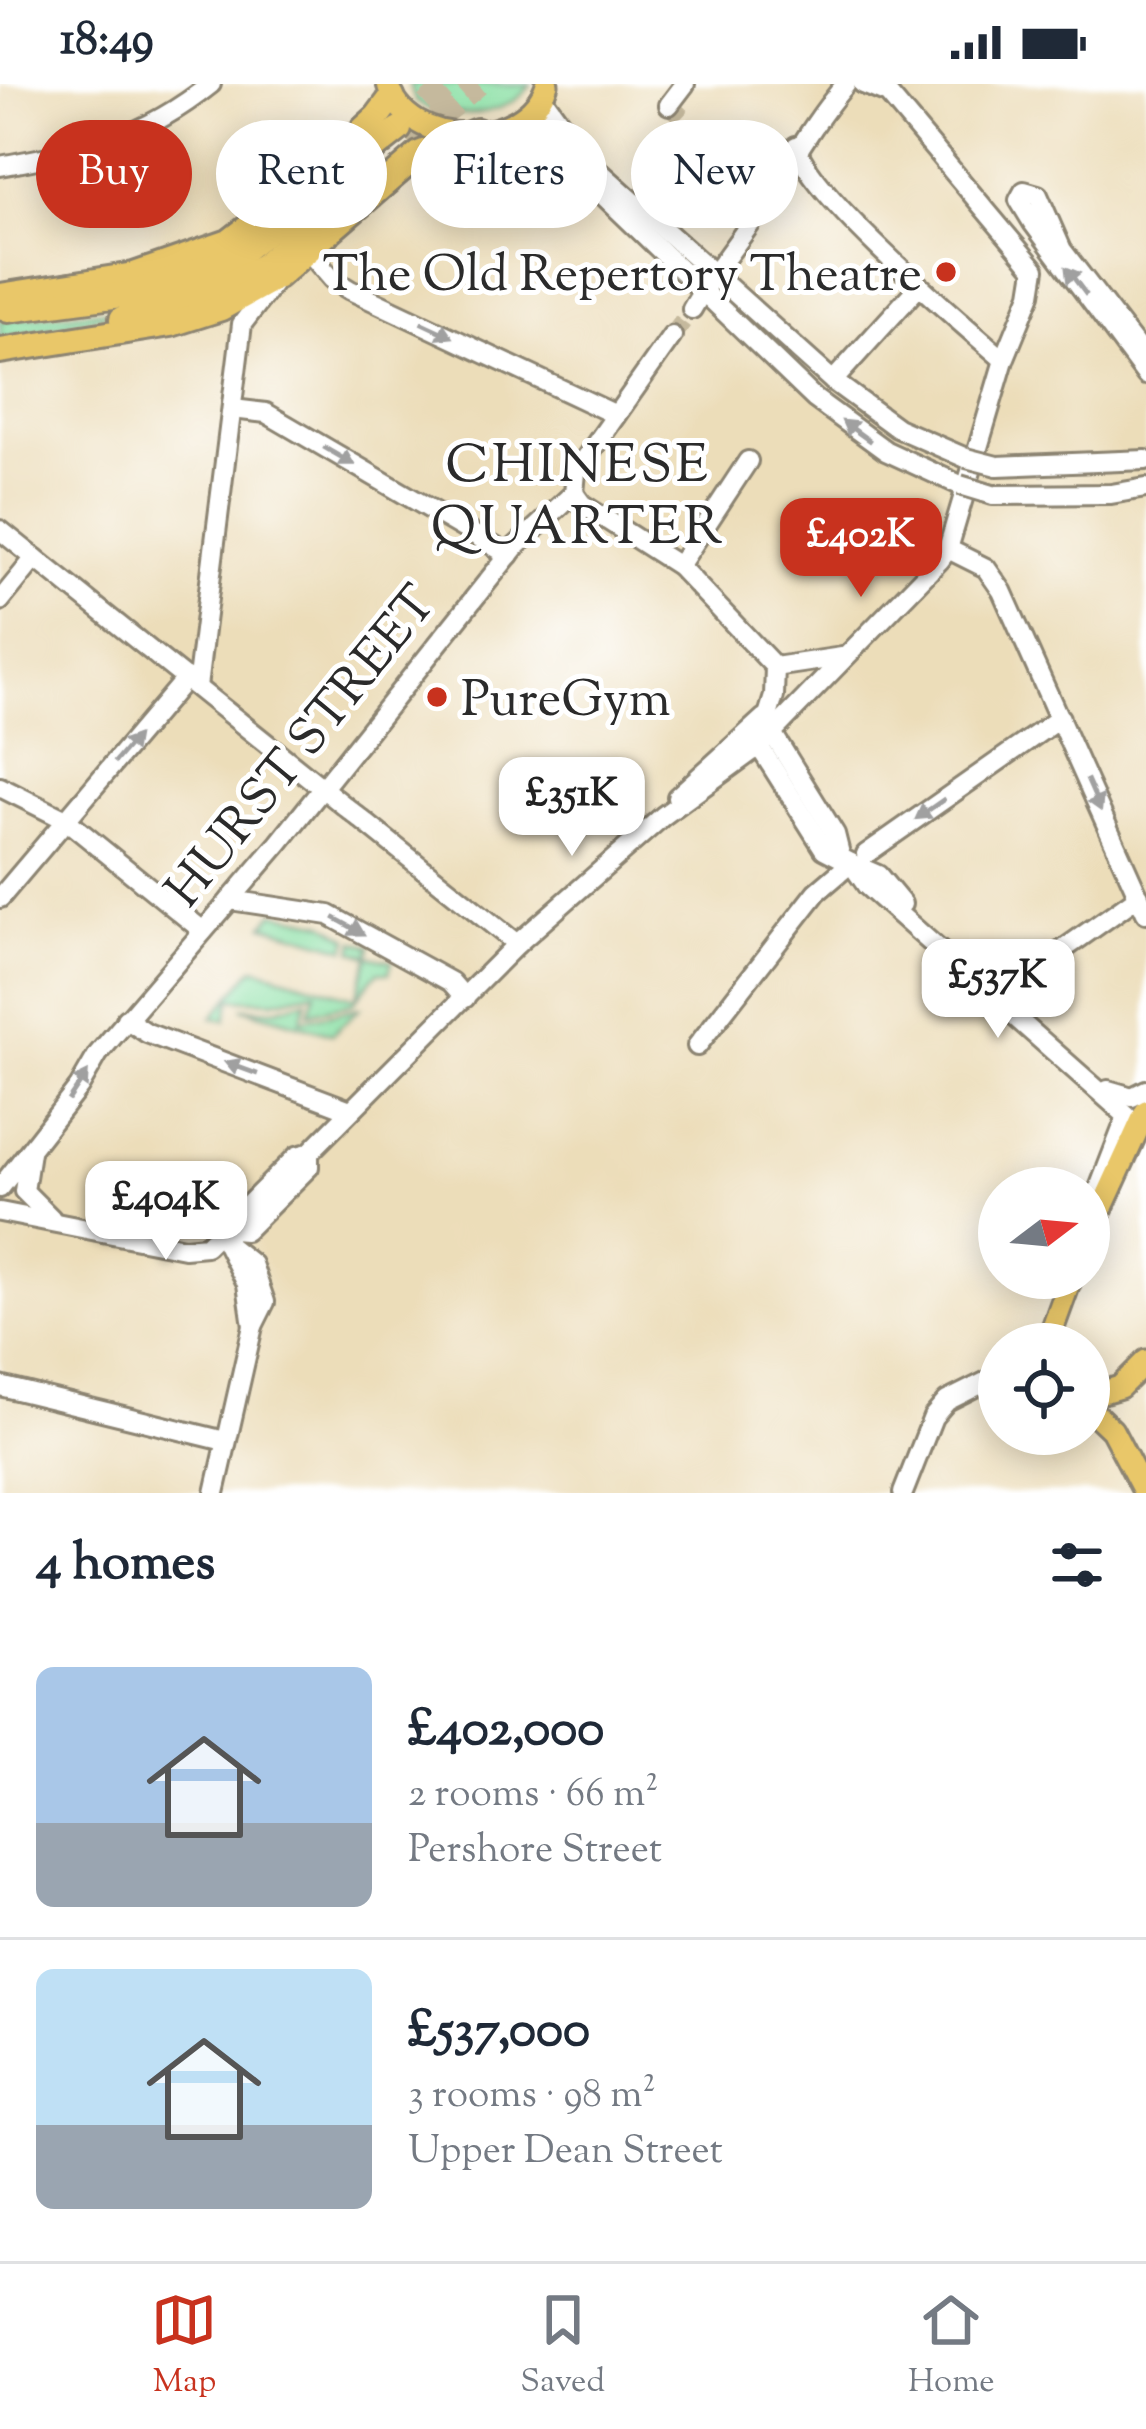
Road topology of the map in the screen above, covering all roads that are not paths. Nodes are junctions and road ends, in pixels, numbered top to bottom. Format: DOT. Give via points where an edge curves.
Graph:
graph roads {
  1 [pos="211,84"];
  2 [pos="685,84"];
  3 [pos="862,85"];
  4 [pos="390,91"];
  5 [pos="544,91"];
  6 [pos="670,105"];
  7 [pos="419,120"];
  8 [pos="511,120"];
  9 [pos="798,144"];
  10 [pos="798,152"];
  11 [pos="411,161"];
  12 [pos="0,166"];
  13 [pos="607,205"];
  14 [pos="745,228"];
  15 [pos="308,250"];
  16 [pos="712,269"];
  17 [pos="278,276"];
  18 [pos="919,286"];
  19 [pos="2,294"];
  20 [pos="697,300"];
  21 [pos="672,336"];
  22 [pos="63,339"];
  23 [pos="0,351"];
  24 [pos="1146,359"];
  25 [pos="1004,360"];
  26 [pos="1146,375"];
  27 [pos="833,381"];
  28 [pos="233,410"];
  29 [pos="611,423"];
  30 [pos="1146,460"];
  31 [pos="748,461"];
  32 [pos="1107,464"];
  33 [pos="1146,488"];
  34 [pos="574,494"];
  35 [pos="1111,494"];
  36 [pos="0,530"];
  37 [pos="948,550"];
  38 [pos="508,555"];
  39 [pos="35,558"];
  40 [pos="679,566"];
  41 [pos="0,601"];
  42 [pos="842,656"];
  43 [pos="776,667"];
  44 [pos="192,682"];
  45 [pos="1060,718"];
  46 [pos="765,733"];
  47 [pos="323,786"];
  48 [pos="0,787"];
  49 [pos="663,816"];
  50 [pos="66,820"];
  51 [pos="852,857"];
  52 [pos="0,898"];
  53 [pos="230,900"];
  54 [pos="1142,905"];
  55 [pos="203,931"];
  56 [pos="518,944"];
  57 [pos="465,998"];
  58 [pos="993,999"];
  59 [pos="126,1019"];
  60 [pos="698,1046"];
  61 [pos="1098,1086"];
  62 [pos="1146,1090"];
  63 [pos="350,1110"];
  64 [pos="1146,1111"];
  65 [pos="30,1152"];
  66 [pos="1107,1167"];
  67 [pos="0,1188"];
  68 [pos="1110,1190"];
  69 [pos="0,1212"];
  70 [pos="61,1223"];
  71 [pos="224,1239"];
  72 [pos="1146,1361"];
  73 [pos="0,1386"];
  74 [pos="978,1387"];
  75 [pos="1110,1390"];
  76 [pos="1110,1428"];
  77 [pos="225,1441"];
  78 [pos="908,1488"];
  79 [pos="215,1493"];
  80 [pos="1145,1493"];
  1 -- 12 [label="street" via="140,134"];
  2 -- 6 [label="street"];
  3 -- 9 [label="street"];
  3 -- 25 [label="street" via="1035,269"];
  4 -- 7 [label="main road"];
  4 -- 19 [label="highway" via="321,168 229,242 134,275"];
  5 -- 8 [label="main road"];
  5 -- 16 [label="street" via="588,161"];
  10 -- 18 [label="street"];
  11 -- 15 [label="highway"];
  13 -- 20 [label="street"];
  14 -- 16 [label="street"];
  15 -- 17 [label="highway"];
  15 -- 29 [label="street, one-way" via="350,290"];
  16 -- 20 [label="street"];
  16 -- 27 [label="street"];
  17 -- 22 [label="highway" via="183,320"];
  17 -- 28 [label="street" via="242,324"];
  18 -- 25 [label="street"];
  18 -- 27 [label="street"];
  19 -- 22 [label="highway" via="128,294 232,259 404,136 242,278"];
  35 -- 20 [label="street, one-way, bridge" via="993,495 960,485 853,430"];
  21 -- 29 [label="street, HURST STREET"];
  22 -- 23 [label="highway"];
  26 -- 24 [label="street, one-way" via="1033,223 1019,200 1024,191 1036,193 1062,250"];
  25 -- 37 [label="street"];
  27 -- 32 [label="street, bridge" via="897,428 966,458 997,466"];
  28 -- 38 [label="street, one-way" via="266,413"];
  28 -- 44 [label="street"];
  29 -- 34 [label="street, HURST STREET" via="576,472"];
  30 -- 32 [label="street"];
  31 -- 40 [label="street"];
  32 -- 35 [label="street" via="1115,469"];
  33 -- 35 [label="street"];
  34 -- 38 [label="street, HURST STREET"];
  34 -- 40 [label="street"];
  36 -- 39 [label="street"];
  37 -- 42 [label="street"];
  37 -- 45 [label="street" via="986,568 1002,591"];
  38 -- 47 [label="street, HURST STREET"];
  39 -- 41 [label="street"];
  39 -- 44 [label="street"];
  40 -- 43 [label="street"];
  42 -- 43 [label="street"];
  42 -- 46 [label="street"];
  43 -- 46 [label="street"];
  44 -- 47 [label="street"];
  50 -- 44 [label="street, one-way"];
  45 -- 51 [label="street, one-way"];
  45 -- 54 [label="street, one-way"];
  46 -- 49 [label="street"];
  46 -- 49 [label="street"];
  46 -- 51 [label="street"];
  47 -- 53 [label="street, HURST STREET"];
  47 -- 56 [label="street"];
  48 -- 50 [label="street"];
  49 -- 56 [label="street"];
  50 -- 52 [label="street"];
  50 -- 55 [label="street"];
  51 -- 58 [label="street" via="867,886"];
  51 -- 60 [label="street"];
  53 -- 55 [label="street, HURST STREET"];
  53 -- 57 [label="street, one-way" via="329,915 451,982"];
  54 -- 58 [label="street"];
  55 -- 59 [label="street, HURST STREET"];
  56 -- 57 [label="street"];
  57 -- 63 [label="street"];
  58 -- 61 [label="street"];
  63 -- 59 [label="street, one-way"];
  65 -- 59 [label="street, HURST STREET, one-way"];
  61 -- 62 [label="street" via="1126,1097"];
  61 -- 66 [label="street" via="1127,1122"];
  63 -- 71 [label="street" via="309,1153 309,1167 295,1182 244,1231"];
  64 -- 68 [label="main road"];
  65 -- 67 [label="street, HURST STREET"];
  65 -- 70 [label="street" via="24,1191"];
  69 -- 70 [label="street"];
  70 -- 71 [label="street"];
  71 -- 77 [label="street" via="264,1288"];
  72 -- 75 [label="main road"];
  73 -- 77 [label="street"];
  74 -- 78 [label="street" via="947,1401 933,1418"];
  76 -- 80 [label="main road"];
  77 -- 79 [label="street"];
}
